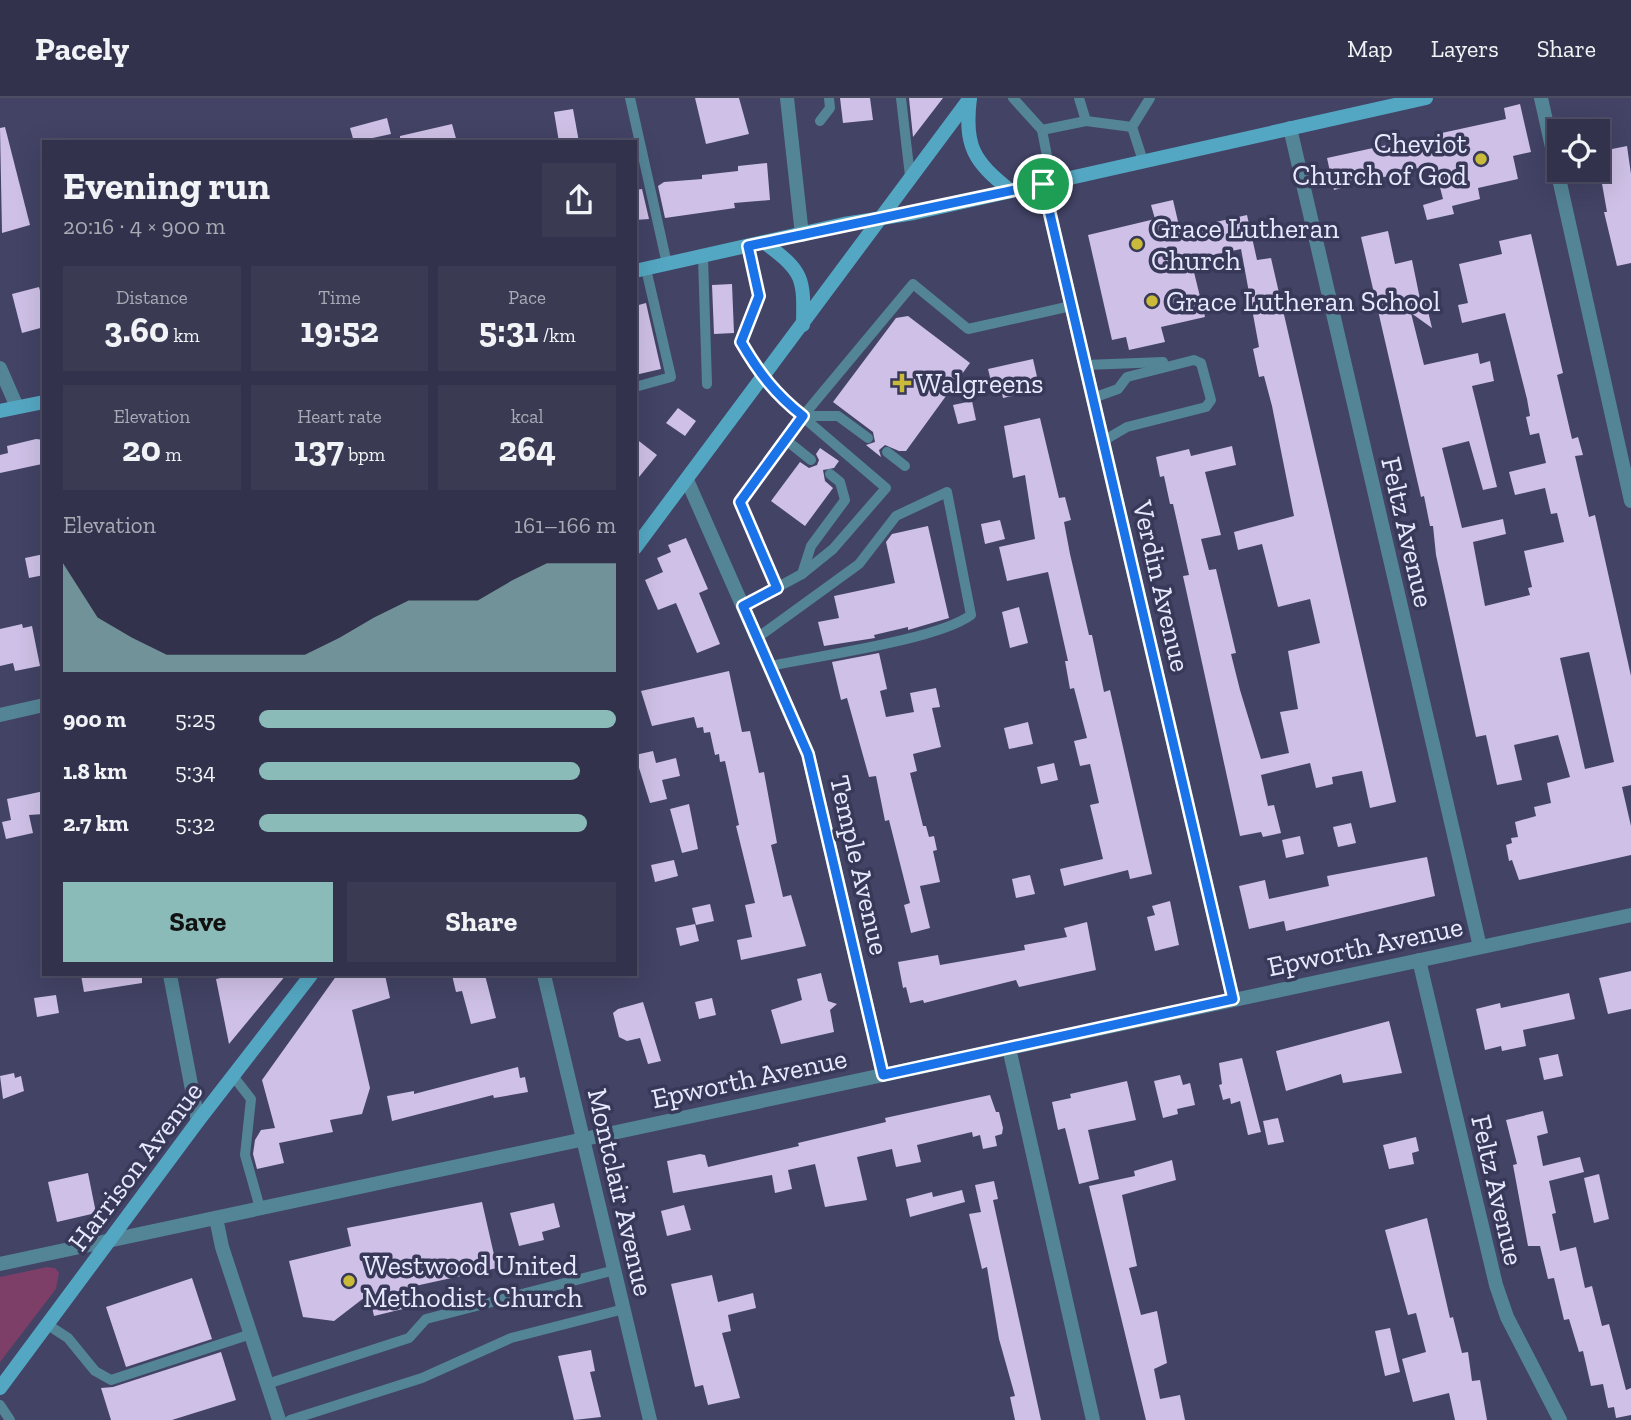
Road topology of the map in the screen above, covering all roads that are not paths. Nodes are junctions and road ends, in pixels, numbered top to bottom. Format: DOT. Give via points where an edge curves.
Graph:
graph roads {
  1 [pos="630,98"];
  2 [pos="788,98"];
  3 [pos="830,98"];
  4 [pos="901,98"];
  5 [pos="970,98"];
  6 [pos="1013,98"];
  7 [pos="1079,98"];
  8 [pos="1150,98"];
  9 [pos="1426,98"];
  10 [pos="1541,98"];
  11 [pos="820,121"];
  12 [pos="1086,121"];
  13 [pos="1132,127"];
  14 [pos="1290,128"];
  15 [pos="1042,130"];
  16 [pos="1143,161"];
  17 [pos="910,176"];
  18 [pos="1048,183"];
  19 [pos="1011,191"];
  20 [pos="879,219"];
  21 [pos="802,235"];
  22 [pos="765,243"];
  23 [pos="748,246"];
  24 [pos="703,257"];
  25 [pos="667,264"];
  26 [pos="640,270"];
  27 [pos="1071,306"];
  28 [pos="803,326"];
  29 [pos="1085,365"];
  30 [pos="1165,367"];
  31 [pos="0,368"];
  32 [pos="762,378"];
  33 [pos="707,384"];
  34 [pos="637,386"];
  35 [pos="1093,398"];
  36 [pos="42,402"];
  37 [pos="17,407"];
  38 [pos="0,411"];
  39 [pos="803,416"];
  40 [pos="868,438"];
  41 [pos="786,440"];
  42 [pos="1103,441"];
  43 [pos="887,452"];
  44 [pos="811,460"];
  45 [pos="905,466"];
  46 [pos="830,474"];
  47 [pos="687,480"];
  48 [pos="1631,501"];
  49 [pos="637,545"];
  50 [pos="802,574"];
  51 [pos="777,588"];
  52 [pos="743,606"];
  53 [pos="757,638"];
  54 [pos="770,666"];
  55 [pos="42,705"];
  56 [pos="0,715"];
  57 [pos="1631,915"];
  58 [pos="1480,947"];
  59 [pos="1419,960"];
  60 [pos="170,976"];
  61 [pos="310,976"];
  62 [pos="544,976"];
  63 [pos="1233,999"];
  64 [pos="1009,1048"];
  65 [pos="883,1075"];
  66 [pos="233,1076"];
  67 [pos="198,1121"];
  68 [pos="584,1138"];
  69 [pos="260,1208"];
  70 [pos="216,1218"];
  71 [pos="111,1241"];
  72 [pos="0,1264"];
  73 [pos="615,1270"];
  74 [pos="624,1309"];
  75 [pos="48,1325"];
  76 [pos="251,1334"];
  77 [pos="267,1384"];
  78 [pos="0,1388"];
  79 [pos="0,1405"];
  80 [pos="10,1420"];
  81 [pos="279,1420"];
  82 [pos="290,1420"];
  83 [pos="650,1420"];
  84 [pos="1093,1420"];
  85 [pos="1560,1420"];
  1 -- 25 [label="lane"];
  2 -- 21 [label="street"];
  3 -- 11 [label="lane" via="830,108"];
  4 -- 17 [label="lane"];
  5 -- 17 [label="main road"];
  5 -- 19 [label="main road" via="966,130 970,143 980,163"];
  6 -- 15 [label="lane"];
  7 -- 12 [label="lane"];
  8 -- 13 [label="lane"];
  9 -- 14 [label="main road"];
  10 -- 48 [label="street"];
  12 -- 13 [label="lane"];
  12 -- 15 [label="lane"];
  13 -- 16 [label="lane"];
  14 -- 16 [label="main road"];
  14 -- 58 [label="street, Feltz Avenue"];
  15 -- 18 [label="lane"];
  16 -- 18 [label="main road"];
  17 -- 20 [label="main road"];
  18 -- 19 [label="main road"];
  18 -- 27 [label="street, Verdin Avenue"];
  19 -- 20 [label="main road"];
  20 -- 21 [label="main road"];
  20 -- 28 [label="main road"];
  21 -- 22 [label="main road"];
  22 -- 23 [label="main road"];
  22 -- 28 [label="main road" via="801,276"];
  23 -- 24 [label="main road"];
  23 -- 32 [label="lane" via="759,296 741,342"];
  24 -- 25 [label="main road"];
  24 -- 33 [label="lane"];
  25 -- 26 [label="main road"];
  26 -- 34 [label="lane" via="671,377"];
  27 -- 29 [label="street, Verdin Avenue"];
  27 -- 39 [label="lane" via="968,330 913,284"];
  28 -- 32 [label="main road"];
  29 -- 30 [label="lane" via="1163,362"];
  29 -- 35 [label="street, Verdin Avenue"];
  30 -- 35 [label="lane" via="1127,377 1118,389"];
  30 -- 42 [label="lane" via="1195,360 1201,363 1211,400 1206,407 1127,427"];
  31 -- 37 [label="street"];
  32 -- 39 [label="lane"];
  32 -- 47 [label="main road"];
  35 -- 42 [label="street, Verdin Avenue"];
  36 -- 37 [label="main road"];
  37 -- 38 [label="main road"];
  39 -- 40 [label="lane" via="838,416"];
  39 -- 41 [label="lane"];
  39 -- 50 [label="lane" via="886,488 832,549"];
  41 -- 44 [label="lane"];
  41 -- 51 [label="lane" via="740,502"];
  42 -- 63 [label="street, Verdin Avenue"];
  43 -- 45 [label="lane"];
  46 -- 50 [label="lane" via="840,482 845,500 811,546"];
  47 -- 49 [label="main road"];
  47 -- 52 [label="street, Temple Avenue"];
  50 -- 51 [label="lane"];
  51 -- 52 [label="lane"];
  52 -- 53 [label="street, Temple Avenue"];
  53 -- 54 [label="street, Temple Avenue"];
  53 -- 54 [label="lane" via="859,564 896,516 947,492 971,615 930,632"];
  54 -- 65 [label="street, Temple Avenue" via="808,754"];
  55 -- 56 [label="street"];
  57 -- 58 [label="street, Epworth Avenue"];
  58 -- 59 [label="street, Epworth Avenue"];
  59 -- 63 [label="street, Epworth Avenue"];
  59 -- 85 [label="street, Feltz Avenue" via="1496,1285 1507,1317"];
  60 -- 67 [label="street"];
  61 -- 66 [label="main road, Harrison Avenue"];
  62 -- 68 [label="street, Montclair Avenue"];
  63 -- 64 [label="street, Epworth Avenue"];
  64 -- 65 [label="street, Epworth Avenue"];
  64 -- 84 [label="street"];
  65 -- 68 [label="street, Epworth Avenue"];
  66 -- 67 [label="main road, Harrison Avenue"];
  66 -- 69 [label="lane" via="251,1099 245,1156"];
  67 -- 71 [label="main road, Harrison Avenue"];
  68 -- 69 [label="street, Epworth Avenue"];
  68 -- 73 [label="street, Montclair Avenue"];
  69 -- 70 [label="street, Epworth Avenue"];
  70 -- 71 [label="street, Epworth Avenue"];
  70 -- 76 [label="street"];
  71 -- 72 [label="street, Epworth Avenue"];
  71 -- 75 [label="main road, Harrison Avenue"];
  73 -- 74 [label="street, Montclair Avenue"];
  73 -- 77 [label="lane" via="426,1319 409,1338"];
  74 -- 82 [label="lane" via="512,1338 422,1378"];
  74 -- 83 [label="street, Montclair Avenue"];
  75 -- 76 [label="lane" via="68,1338 95,1371 111,1380"];
  75 -- 78 [label="main road, Harrison Avenue"];
  76 -- 77 [label="street"];
  77 -- 81 [label="street"];
  79 -- 80 [label="lane"];
}
